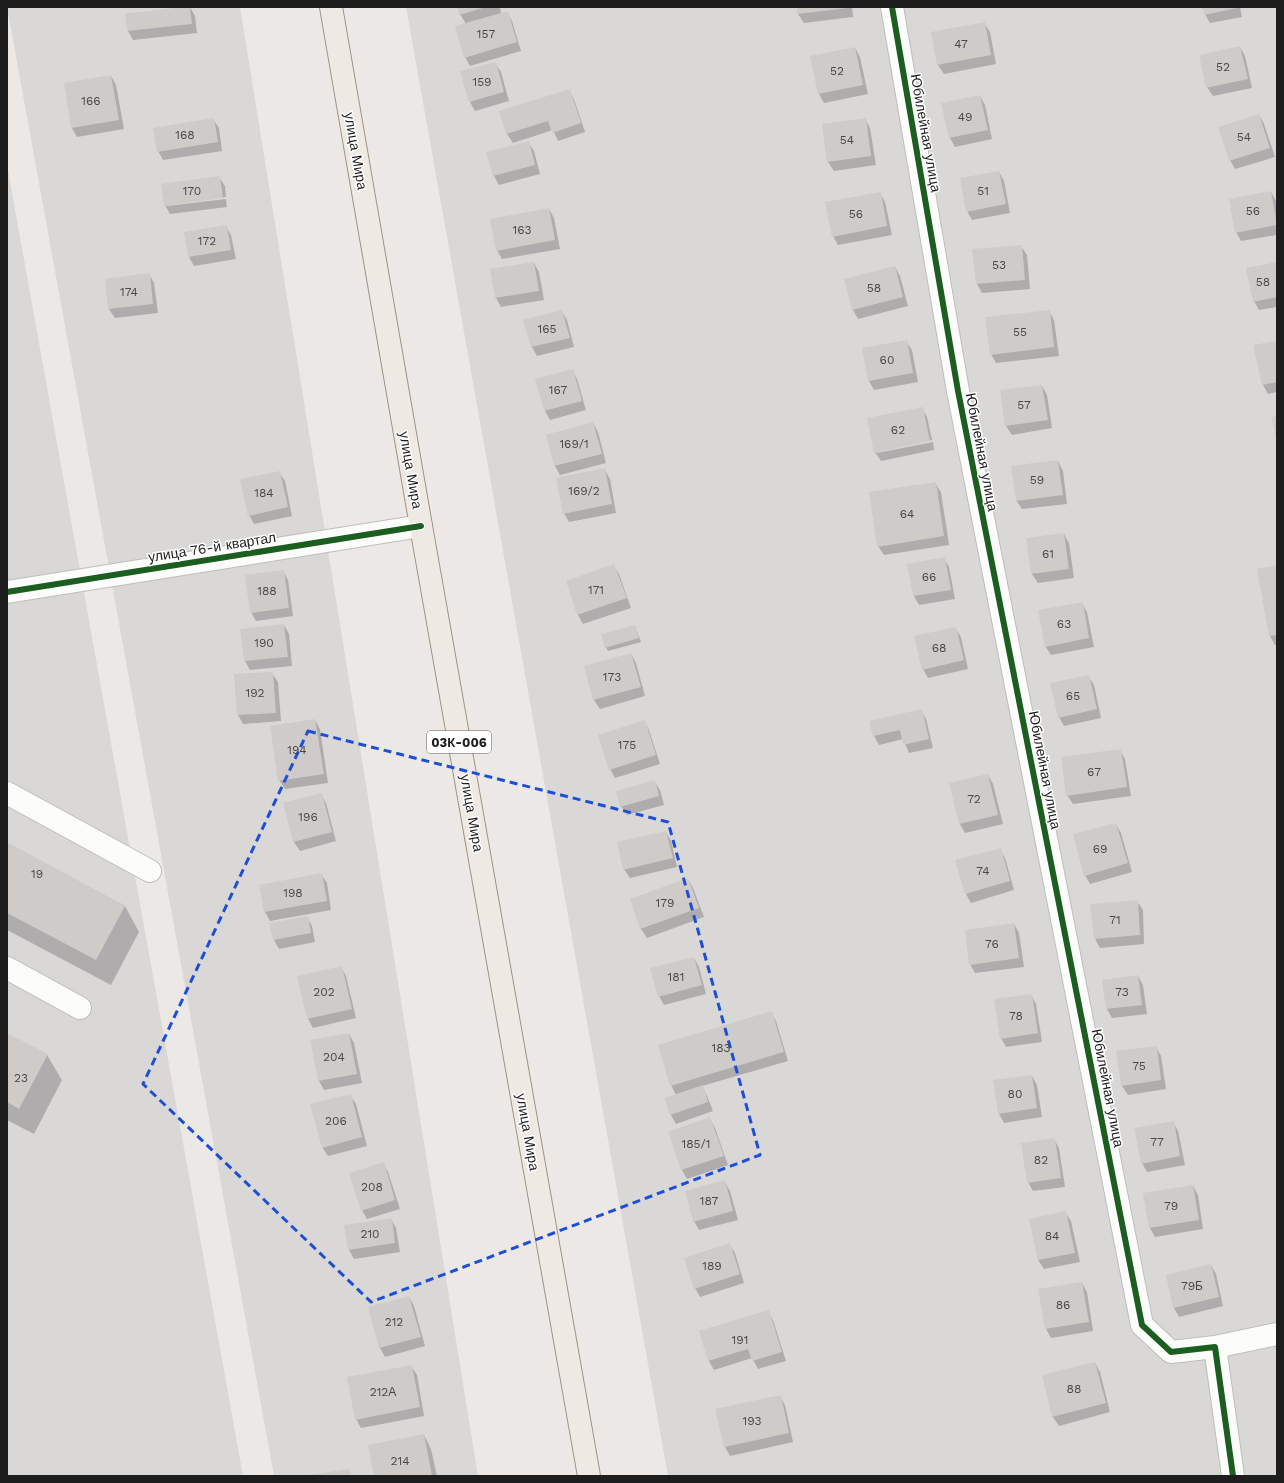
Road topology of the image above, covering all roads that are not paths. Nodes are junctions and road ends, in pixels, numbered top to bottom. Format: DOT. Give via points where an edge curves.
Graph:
graph roads {
  1 [pos="331,7"];
  2 [pos="892,7"];
  3 [pos="421,526"];
  4 [pos="7,592"];
  5 [pos="7,793"];
  6 [pos="150,871"];
  7 [pos="7,968"];
  8 [pos="80,1008"];
  9 [pos="1277,1334"];
  10 [pos="1215,1347"];
  11 [pos="589,1476"];
  12 [pos="1233,1476"];
  1 -- 3 [label="main road, улица Мира / 03К-006"];
  2 -- 10 [label="street, Юбилейная улица" via="958,391 1142,1325 1171,1352"];
  3 -- 4 [label="street, улица 76-й квартал"];
  3 -- 11 [label="main road, улица Мира / 03К-006"];
  5 -- 6 [label="street"];
  7 -- 8 [label="street"];
  9 -- 10 [label="street, Юбилейная улица"];
  10 -- 12 [label="street"];
}
